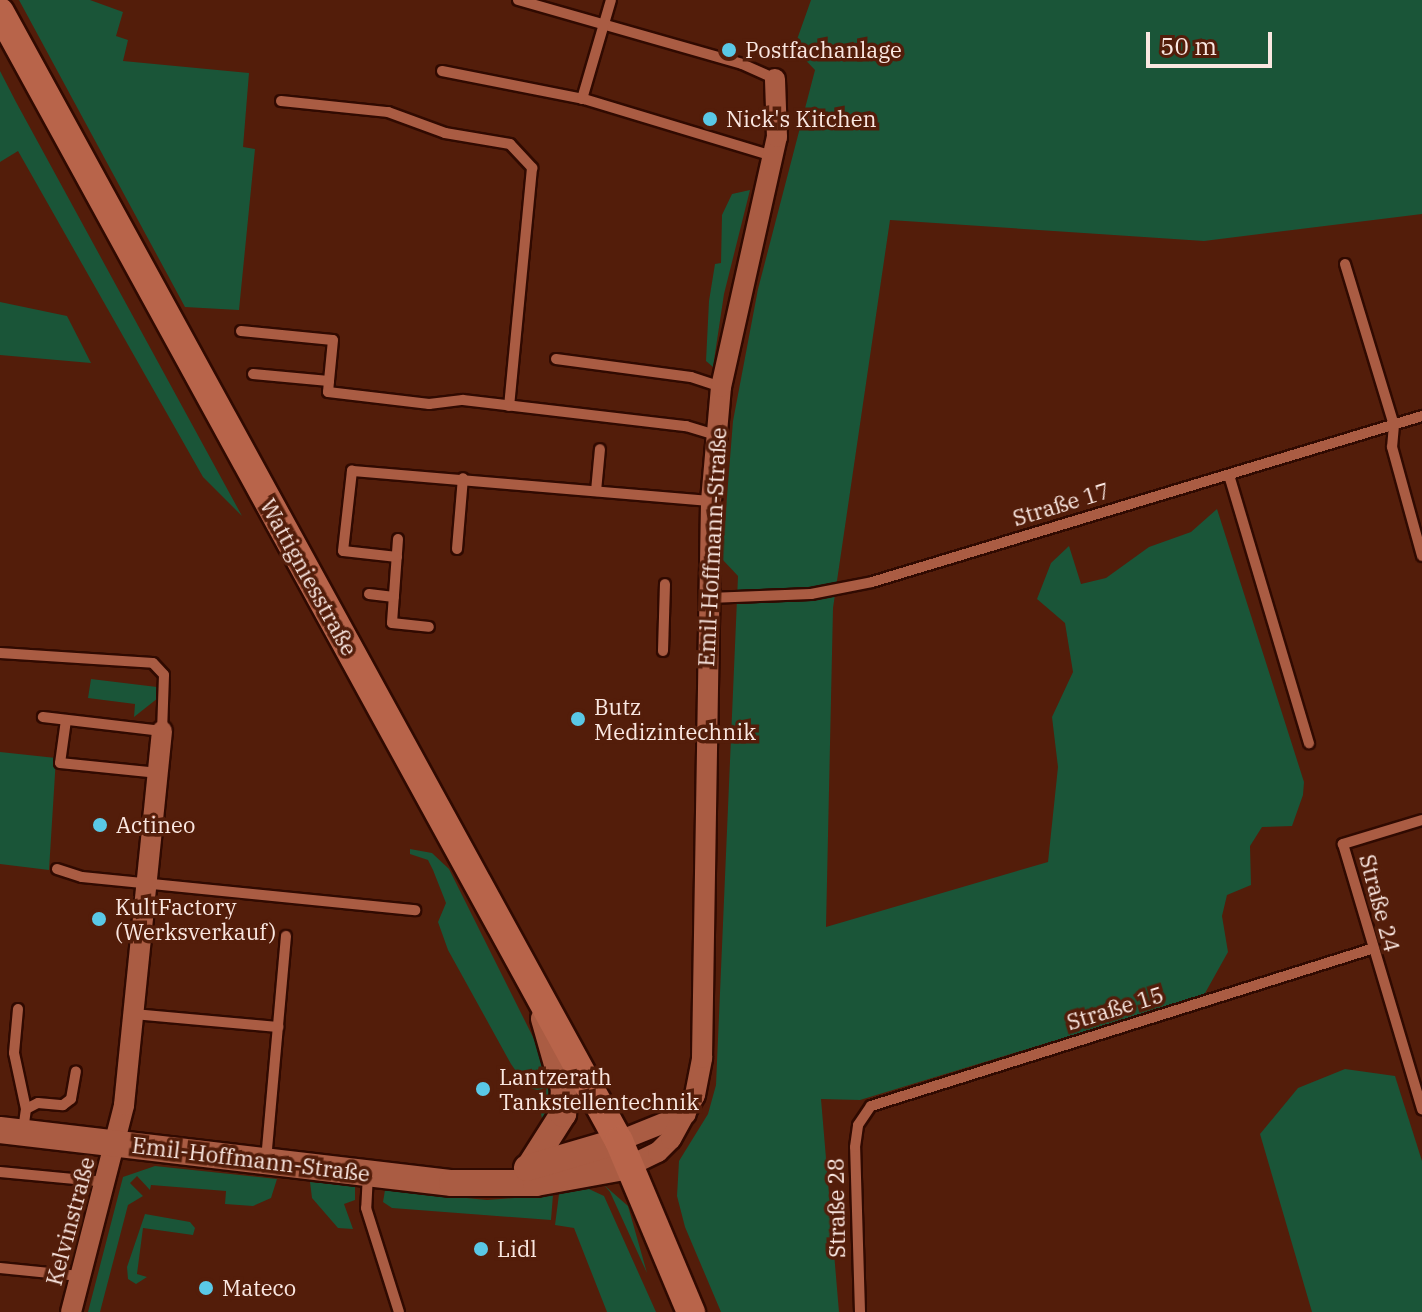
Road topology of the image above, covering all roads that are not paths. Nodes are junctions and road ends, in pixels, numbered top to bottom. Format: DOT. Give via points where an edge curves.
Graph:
graph roads {
  1 [pos="518,0"];
  2 [pos="611,0"];
  3 [pos="0,12"];
  4 [pos="605,23"];
  5 [pos="442,71"];
  6 [pos="775,79"];
  7 [pos="582,99"];
  8 [pos="281,101"];
  9 [pos="773,156"];
  10 [pos="1345,264"];
  11 [pos="241,331"];
  12 [pos="556,359"];
  13 [pos="253,374"];
  14 [pos="329,381"];
  15 [pos="721,387"];
  16 [pos="509,406"];
  17 [pos="1422,416"];
  18 [pos="1394,425"];
  19 [pos="716,435"];
  20 [pos="600,449"];
  21 [pos="1229,475"];
  22 [pos="463,478"];
  23 [pos="596,491"];
  24 [pos="711,501"];
  25 [pos="398,539"];
  26 [pos="457,549"];
  27 [pos="1422,556"];
  28 [pos="397,557"];
  29 [pos="665,584"];
  30 [pos="369,594"];
  31 [pos="394,597"];
  32 [pos="707,598"];
  33 [pos="429,627"];
  34 [pos="663,651"];
  35 [pos="0,653"];
  36 [pos="43,717"];
  37 [pos="66,720"];
  38 [pos="162,731"];
  39 [pos="1309,743"];
  40 [pos="159,773"];
  41 [pos="1422,820"];
  42 [pos="57,869"];
  43 [pos="145,883"];
  44 [pos="415,910"];
  45 [pos="286,936"];
  46 [pos="1371,949"];
  47 [pos="533,986"];
  48 [pos="18,1009"];
  49 [pos="133,1014"];
  50 [pos="278,1027"];
  51 [pos="76,1071"];
  52 [pos="871,1106"];
  53 [pos="1422,1109"];
  54 [pos="16,1124"];
  55 [pos="116,1143"];
  56 [pos="624,1154"];
  57 [pos="266,1160"];
  58 [pos="530,1166"];
  59 [pos="0,1172"];
  60 [pos="368,1172"];
  61 [pos="503,1181"];
  62 [pos="105,1182"];
  63 [pos="0,1268"];
  64 [pos="80,1276"];
  65 [pos="71,1312"];
  66 [pos="399,1312"];
  67 [pos="691,1312"];
  68 [pos="860,1312"];
  1 -- 4 [label="lane"];
  2 -- 4 [label="lane"];
  3 -- 47 [label="main road, Wattigniesstraße"];
  4 -- 6 [label="lane"];
  4 -- 7 [label="lane"];
  5 -- 7 [label="lane"];
  6 -- 9 [label="street, Emil-Hoffmann-Straße" via="779,106"];
  7 -- 9 [label="lane"];
  8 -- 16 [label="lane" via="388,112 445,133 510,144 532,168"];
  9 -- 15 [label="street, Emil-Hoffmann-Straße"];
  10 -- 18 [label="lane"];
  11 -- 14 [label="lane" via="333,340"];
  12 -- 15 [label="lane" via="691,377"];
  13 -- 14 [label="lane"];
  14 -- 16 [label="lane" via="328,392 429,404 463,400"];
  15 -- 19 [label="street, Emil-Hoffmann-Straße"];
  16 -- 19 [label="lane" via="686,426"];
  17 -- 18 [label="lane, Straße 17"];
  18 -- 21 [label="lane, Straße 17"];
  18 -- 27 [label="lane" via="1392,447"];
  19 -- 24 [label="street, Emil-Hoffmann-Straße"];
  20 -- 23 [label="lane"];
  21 -- 32 [label="lane, Straße 17" via="850,588"];
  21 -- 39 [label="lane"];
  22 -- 23 [label="lane"];
  22 -- 26 [label="lane"];
  22 -- 28 [label="lane" via="352,471 343,551"];
  23 -- 24 [label="lane"];
  24 -- 32 [label="street, Emil-Hoffmann-Straße"];
  25 -- 28 [label="lane"];
  28 -- 31 [label="lane"];
  29 -- 34 [label="lane"];
  30 -- 31 [label="lane"];
  31 -- 33 [label="lane" via="392,623"];
  32 -- 56 [label="street, Emil-Hoffmann-Straße" via="702,1058 686,1114 658,1152"];
  35 -- 38 [label="lane" via="153,663 164,675"];
  36 -- 37 [label="lane"];
  37 -- 38 [label="lane"];
  37 -- 40 [label="lane" via="60,763"];
  38 -- 40 [label="street, Kelvinstraße"];
  40 -- 43 [label="street, Kelvinstraße"];
  41 -- 46 [label="lane, Straße 24" via="1343,844"];
  42 -- 43 [label="lane"];
  43 -- 44 [label="lane"];
  43 -- 49 [label="street, Kelvinstraße"];
  45 -- 50 [label="lane"];
  46 -- 52 [label="lane, Straße 15"];
  46 -- 53 [label="lane, Straße 24"];
  47 -- 56 [label="main road, Wattigniesstraße"];
  47 -- 58 [label="street" via="564,1089 563,1114"];
  48 -- 54 [label="lane"];
  49 -- 50 [label="lane"];
  49 -- 55 [label="street, Kelvinstraße"];
  50 -- 57 [label="lane"];
  51 -- 54 [label="lane" via="71,1099 63,1105 38,1103"];
  52 -- 68 [label="lane, Straße 28" via="858,1125 855,1147"];
  54 -- 55 [label="street, Emil-Hoffmann-Straße"];
  55 -- 57 [label="street, Emil-Hoffmann-Straße"];
  55 -- 62 [label="street, Kelvinstraße"];
  56 -- 58 [label="street, Emil-Hoffmann-Straße"];
  56 -- 61 [label="street, Emil-Hoffmann-Straße" via="536,1183"];
  56 -- 67 [label="main road, Wattigniesstraße"];
  57 -- 60 [label="street, Emil-Hoffmann-Straße"];
  58 -- 61 [label="street, Emil-Hoffmann-Straße"];
  59 -- 62 [label="lane"];
  60 -- 61 [label="street, Emil-Hoffmann-Straße" via="452,1183"];
  60 -- 66 [label="lane" via="366,1208"];
  62 -- 64 [label="street, Kelvinstraße"];
  63 -- 64 [label="lane"];
  64 -- 65 [label="street, Kelvinstraße"];
}
